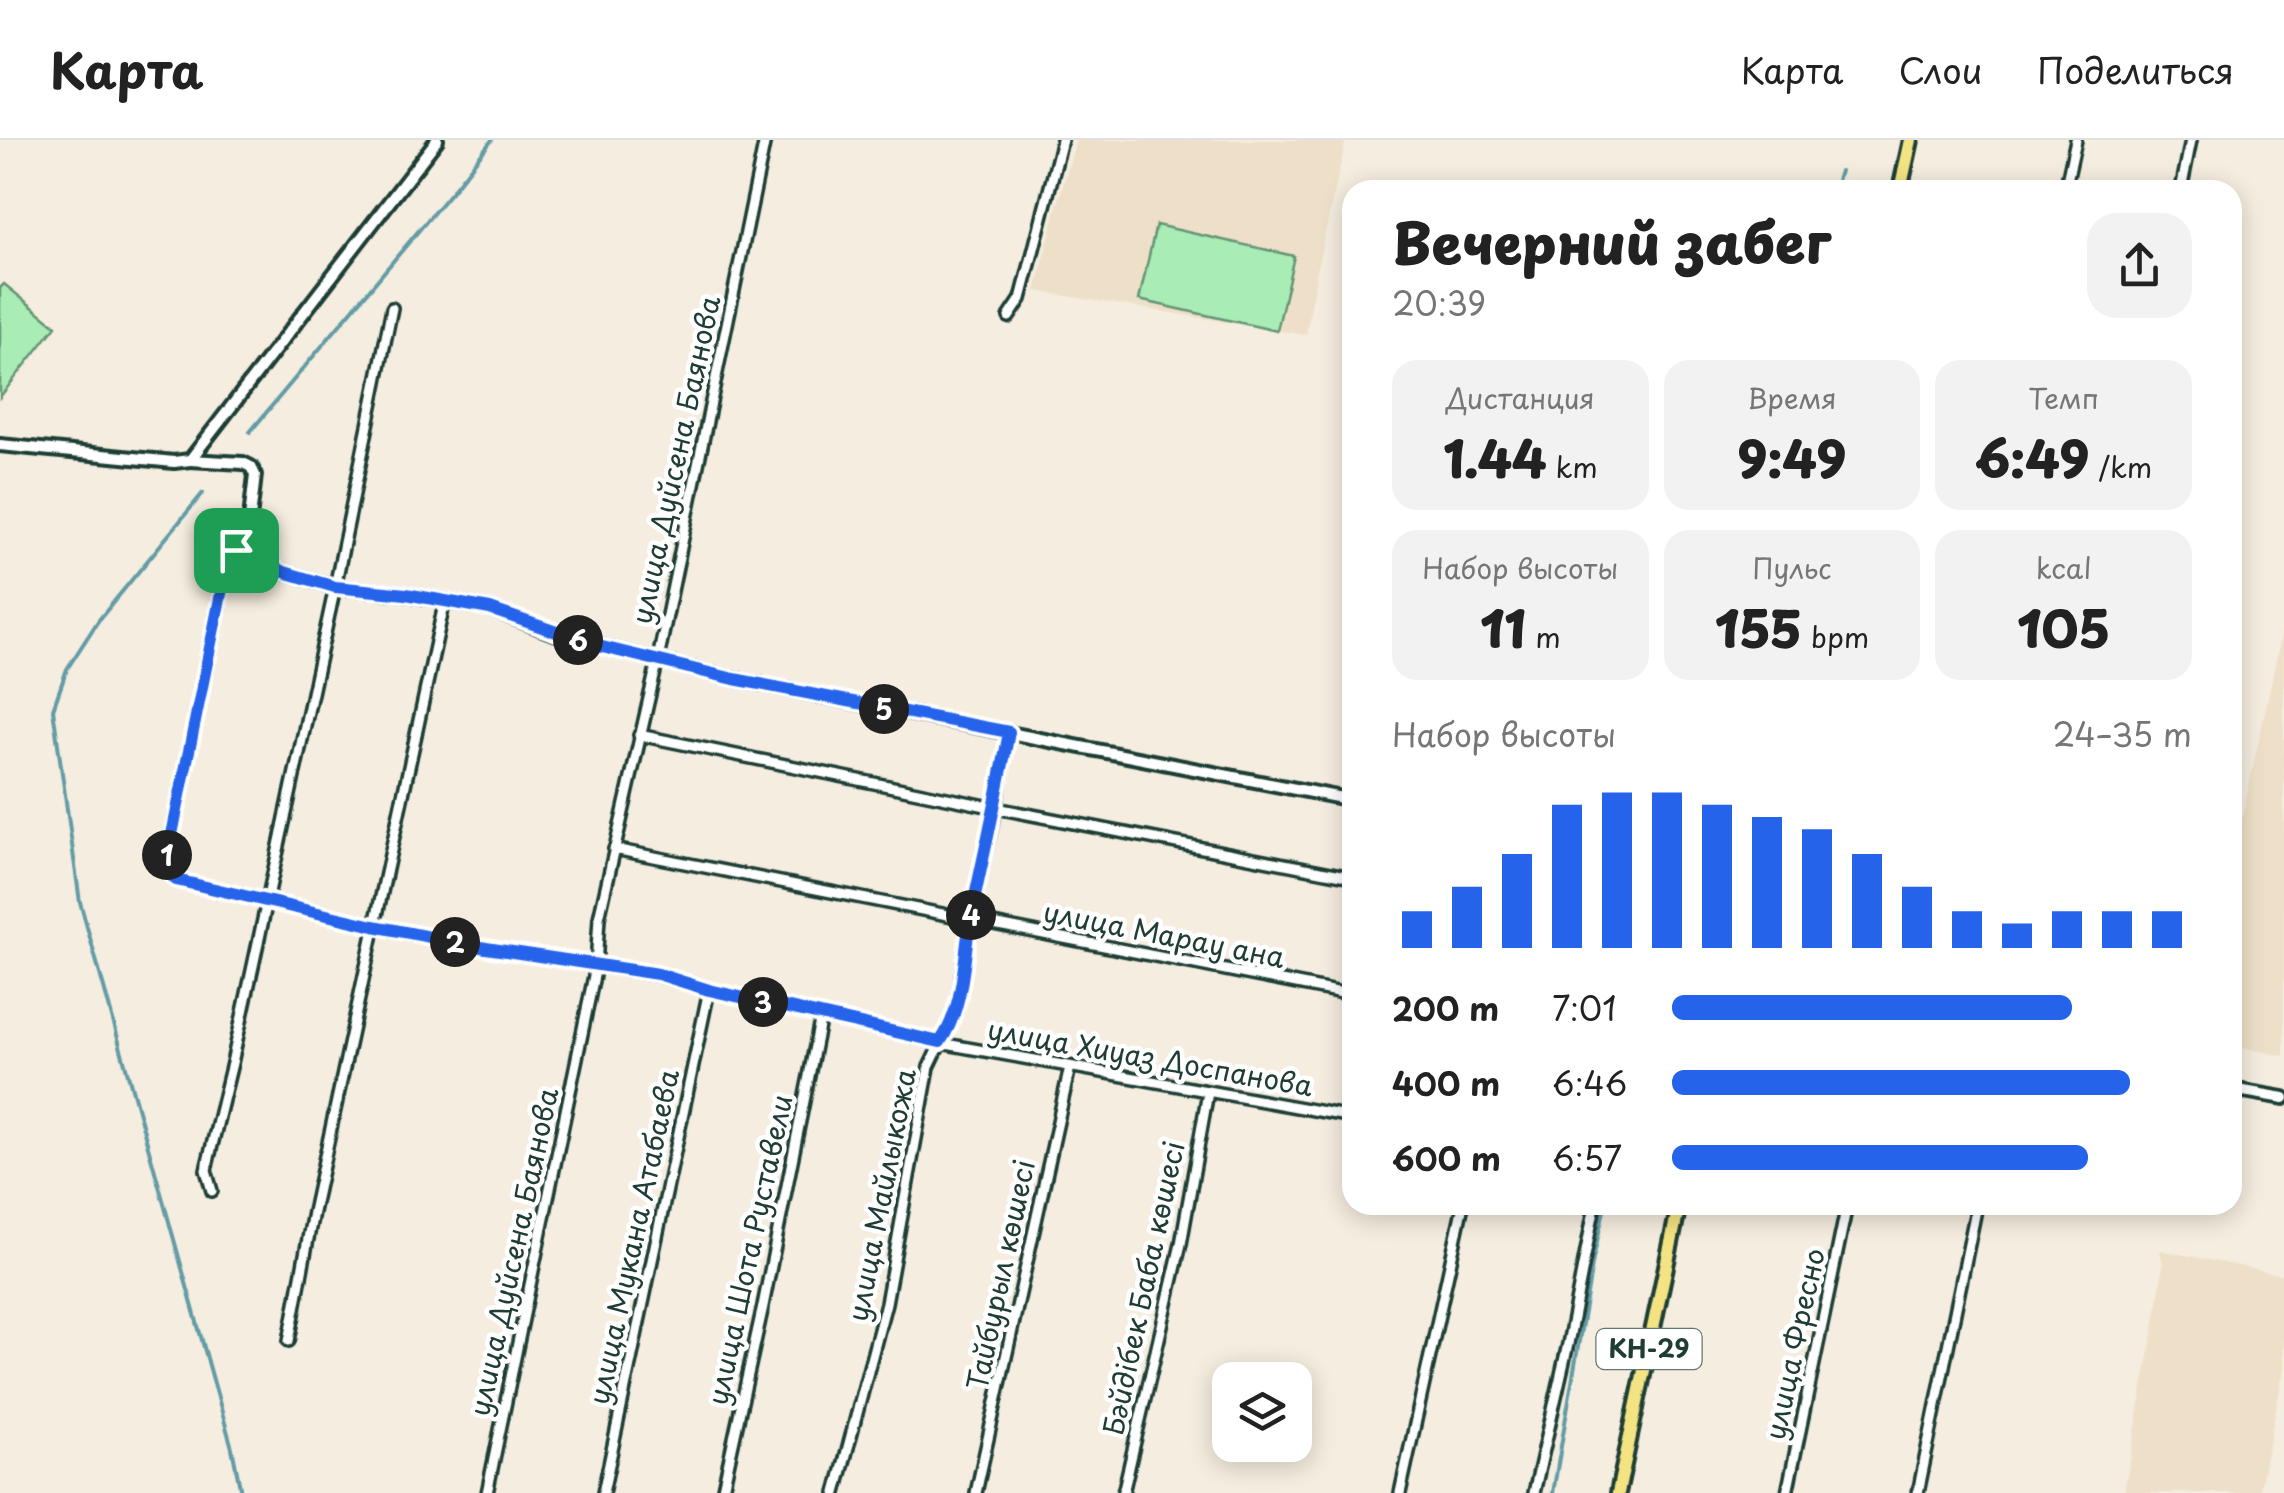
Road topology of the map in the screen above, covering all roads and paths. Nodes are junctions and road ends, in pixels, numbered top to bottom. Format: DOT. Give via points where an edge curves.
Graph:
graph roads {
  1 [pos="437,140"];
  2 [pos="766,140"];
  3 [pos="1062,140"];
  4 [pos="1911,140"];
  5 [pos="2076,140"];
  6 [pos="2191,140"];
  7 [pos="1902,180"];
  8 [pos="2067,180"];
  9 [pos="2183,180"];
  10 [pos="392,308"];
  11 [pos="1009,317"];
  12 [pos="0,444"];
  13 [pos="190,460"];
  14 [pos="251,536"];
  15 [pos="335,587"];
  16 [pos="445,600"];
  17 [pos="658,660"];
  18 [pos="1009,732"];
  19 [pos="640,735"];
  20 [pos="1342,798"];
  21 [pos="996,808"];
  22 [pos="614,850"];
  23 [pos="1342,875"];
  24 [pos="266,903"];
  25 [pos="970,919"];
  26 [pos="374,926"];
  27 [pos="596,966"];
  28 [pos="709,990"];
  29 [pos="1342,993"];
  30 [pos="821,1016"];
  31 [pos="940,1042"];
  32 [pos="1070,1066"];
  33 [pos="2242,1090"];
  34 [pos="1208,1092"];
  35 [pos="2284,1098"];
  36 [pos="1342,1115"];
  37 [pos="212,1190"];
  38 [pos="1461,1215"];
  39 [pos="1593,1215"];
  40 [pos="1678,1215"];
  41 [pos="1845,1215"];
  42 [pos="1975,1215"];
  43 [pos="289,1342"];
  44 [pos="487,1493"];
  45 [pos="604,1493"];
  46 [pos="722,1493"];
  47 [pos="836,1493"];
  48 [pos="976,1493"];
  49 [pos="1123,1493"];
  50 [pos="1400,1493"];
  51 [pos="1534,1493"];
  52 [pos="1618,1493"];
  53 [pos="1787,1493"];
  54 [pos="1918,1493"];
  1 -- 13 [label="street"];
  2 -- 17 [label="street, улица Дуйсена Баянова"];
  3 -- 11 [label="street" via="1022,299"];
  4 -- 7 [label="main road"];
  5 -- 8 [label="street"];
  6 -- 9 [label="street"];
  10 -- 15 [label="street"];
  12 -- 13 [label="street"];
  13 -- 14 [label="street" via="251,467"];
  14 -- 15 [label="street" via="266,562"];
  14 -- 24 [label="street, улица Хиуаз Доспанова" via="226,569 166,864 176,880"];
  15 -- 16 [label="street"];
  15 -- 24 [label="street"];
  16 -- 17 [label="street"];
  16 -- 26 [label="street"];
  17 -- 18 [label="street"];
  17 -- 19 [label="street, улица Дуйсена Баянова"];
  18 -- 20 [label="street"];
  18 -- 21 [label="street, улица Майлыкожа"];
  19 -- 21 [label="street"];
  19 -- 22 [label="street, улица Дуйсена Баянова"];
  21 -- 23 [label="street"];
  21 -- 25 [label="street, улица Майлыкожа"];
  22 -- 25 [label="street, улица Марау ана"];
  22 -- 27 [label="street, улица Дуйсена Баянова"];
  24 -- 26 [label="street, улица Хиуаз Доспанова"];
  24 -- 37 [label="street" via="206,1170"];
  25 -- 29 [label="street, улица Марау ана"];
  25 -- 31 [label="street, улица Майлыкожа" via="956,1011"];
  26 -- 27 [label="street, улица Хиуаз Доспанова"];
  26 -- 43 [label="street"];
  27 -- 28 [label="street, улица Хиуаз Доспанова" via="658,974"];
  27 -- 44 [label="street, улица Дуйсена Баянова"];
  28 -- 30 [label="street, улица Хиуаз Доспанова"];
  28 -- 45 [label="street, улица Мукана Атабаева"];
  30 -- 31 [label="street, улица Хиуаз Доспанова"];
  30 -- 46 [label="street, улица Шота Руставели"];
  31 -- 32 [label="street, улица Хиуаз Доспанова"];
  31 -- 47 [label="street, улица Майлыкожа" via="929,1068 886,1304"];
  32 -- 34 [label="street, улица Хиуаз Доспанова"];
  32 -- 48 [label="street, Тайбурыл көшесі"];
  33 -- 35 [label="street"];
  34 -- 36 [label="street, улица Хиуаз Доспанова"];
  34 -- 49 [label="street, Бәйдібек Баба көшесі" via="1182,1244"];
  38 -- 50 [label="street"];
  39 -- 51 [label="street"];
  40 -- 52 [label="main road, КН-29"];
  41 -- 53 [label="street, улица Фресно"];
  42 -- 54 [label="street"];
}
